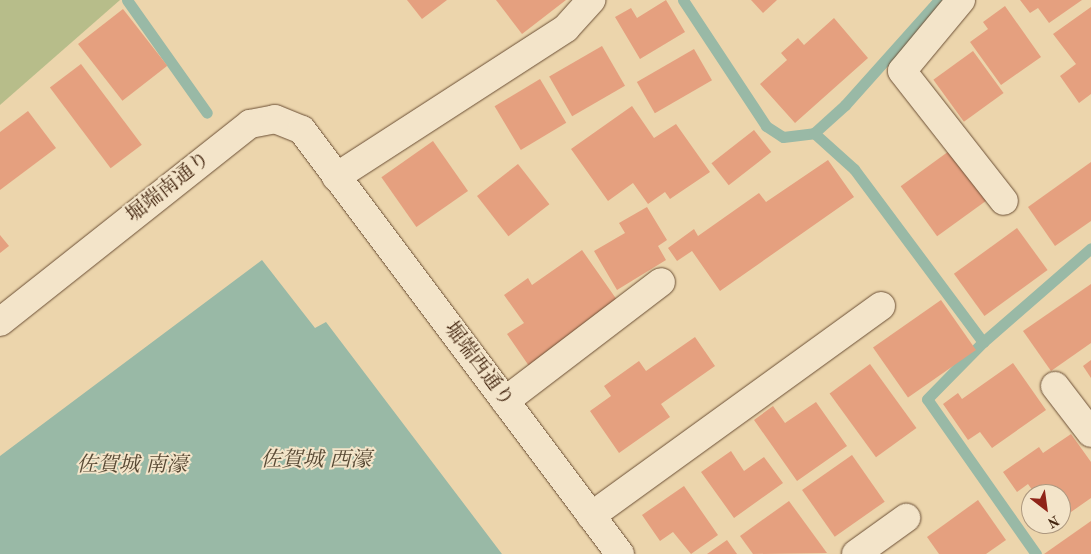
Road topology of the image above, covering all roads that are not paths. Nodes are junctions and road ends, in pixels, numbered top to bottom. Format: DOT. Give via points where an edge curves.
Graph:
graph roads {
  1 [pos="591,0"];
  2 [pos="962,0"];
  3 [pos="336,177"];
  4 [pos="1004,201"];
  5 [pos="660,282"];
  6 [pos="881,306"];
  7 [pos="0,322"];
  8 [pos="1055,386"];
  9 [pos="505,401"];
  10 [pos="1091,433"];
  11 [pos="591,516"];
  12 [pos="906,518"];
  13 [pos="620,554"];
  14 [pos="856,554"];
  1 -- 3 [label="street" via="559,33"];
  2 -- 4 [label="street" via="902,72"];
  3 -- 7 [label="street, 堀端南通り" via="302,130 275,119 250,124"];
  3 -- 9 [label="street, 堀端西通り"];
  5 -- 9 [label="street"];
  6 -- 11 [label="street"];
  8 -- 10 [label="street"];
  9 -- 11 [label="street, 堀端西通り"];
  11 -- 13 [label="street, 堀端西通り"];
  12 -- 14 [label="street"];
}
